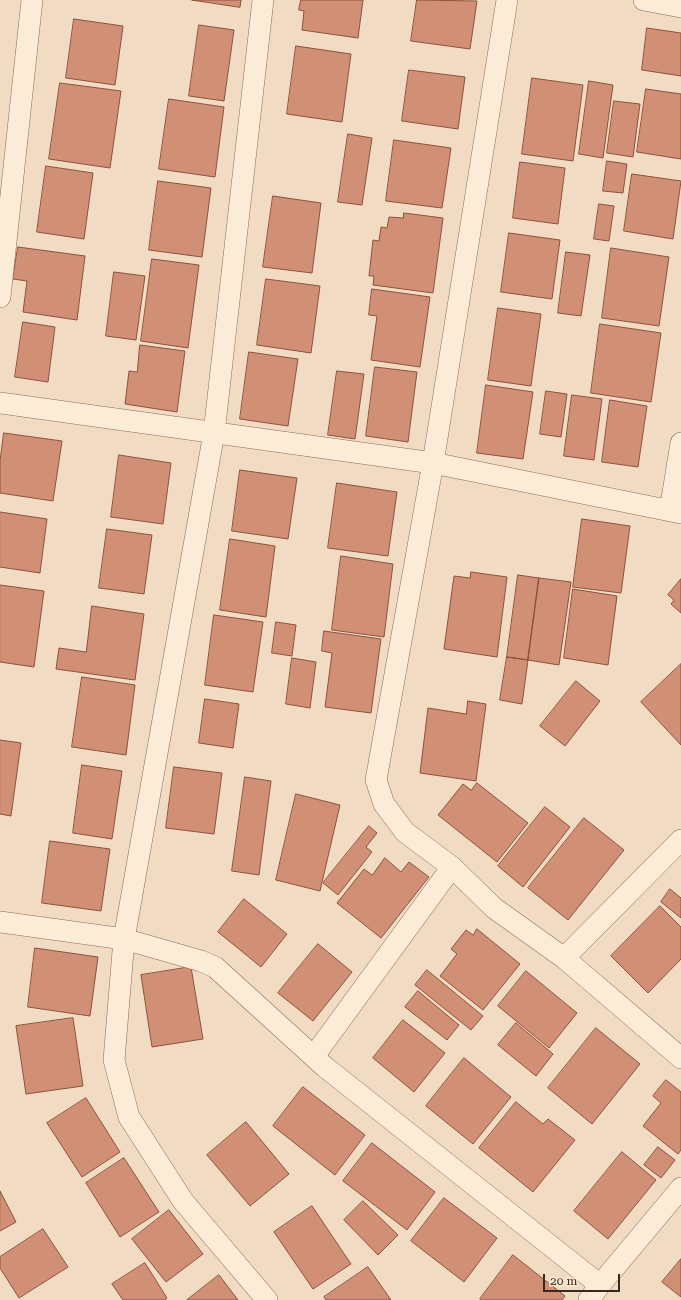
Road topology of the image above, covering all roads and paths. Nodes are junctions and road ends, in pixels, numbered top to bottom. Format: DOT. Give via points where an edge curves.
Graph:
graph roads {
  1 [pos="32,0"];
  2 [pos="263,0"];
  3 [pos="507,0"];
  4 [pos="644,0"];
  5 [pos="681,7"];
  6 [pos="0,297"];
  7 [pos="0,403"];
  8 [pos="214,433"];
  9 [pos="681,443"];
  10 [pos="433,463"];
  11 [pos="676,512"];
  12 [pos="681,840"];
  13 [pos="452,868"];
  14 [pos="0,922"];
  15 [pos="124,939"];
  16 [pos="564,958"];
  17 [pos="314,1056"];
  18 [pos="681,1058"];
  19 [pos="681,1188"];
  20 [pos="595,1292"];
  21 [pos="267,1300"];
  1 -- 6 [label="street"];
  2 -- 8 [label="street"];
  3 -- 10 [label="street"];
  4 -- 5 [label="street"];
  7 -- 8 [label="street"];
  8 -- 10 [label="street"];
  8 -- 15 [label="street"];
  9 -- 11 [label="street"];
  10 -- 11 [label="street"];
  10 -- 13 [label="street" via="376,780 384,804 405,832"];
  12 -- 16 [label="street"];
  13 -- 16 [label="street" via="494,908"];
  13 -- 17 [label="street"];
  14 -- 15 [label="street"];
  15 -- 17 [label="street" via="215,967"];
  15 -- 21 [label="street" via="114,1060 128,1117 183,1201"];
  16 -- 18 [label="street"];
  17 -- 20 [label="street"];
  19 -- 20 [label="street"];
}
